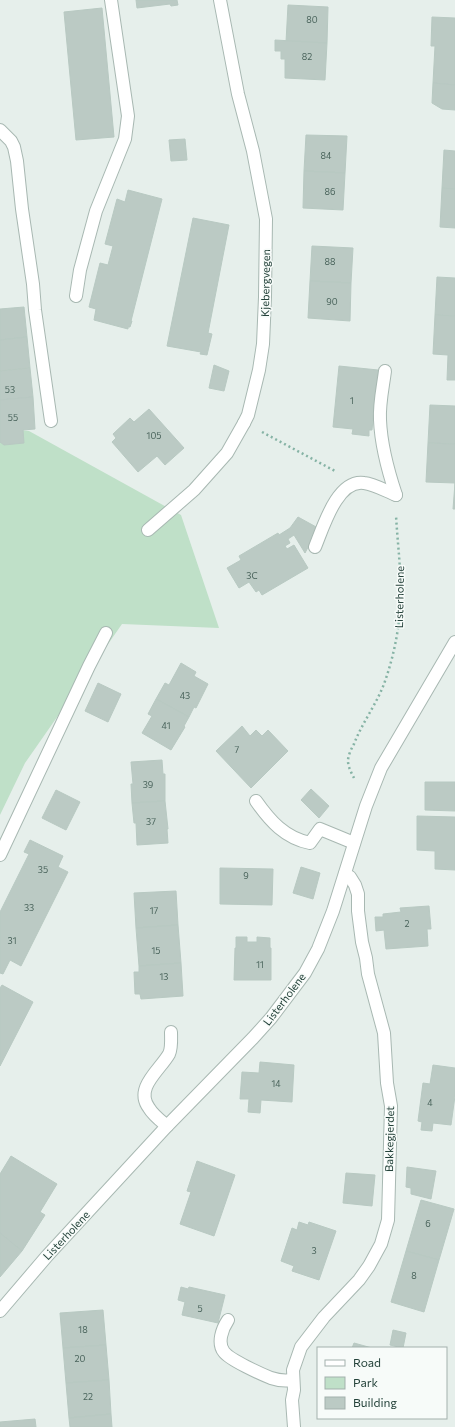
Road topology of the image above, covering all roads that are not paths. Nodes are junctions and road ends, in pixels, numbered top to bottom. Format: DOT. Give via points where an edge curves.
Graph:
graph roads {
  1 [pos="111,0"];
  2 [pos="220,0"];
  3 [pos="0,130"];
  4 [pos="76,296"];
  5 [pos="385,371"];
  6 [pos="51,421"];
  7 [pos="148,530"];
  8 [pos="315,547"];
  9 [pos="106,633"];
  10 [pos="455,642"];
  11 [pos="256,801"];
  12 [pos="354,843"];
  13 [pos="0,855"];
  14 [pos="345,874"];
  15 [pos="171,1032"];
  16 [pos="167,1126"];
  17 [pos="0,1311"];
  18 [pos="228,1320"];
  19 [pos="292,1380"];
  20 [pos="294,1427"];
  1 -- 4 [label="street" via="128,116 125,139 96,211 80,270"];
  2 -- 7 [label="street, Kjebergvegen" via="266,219 263,344 248,415 227,454 194,490"];
  3 -- 6 [label="street" via="11,141 17,161"];
  5 -- 8 [label="street" via="380,419 387,464 396,495 364,483 350,485 336,500"];
  9 -- 13 [label="street"];
  10 -- 12 [label="street, Listerholene" via="381,768"];
  11 -- 12 [label="street" via="268,818 281,830 301,842 310,843 320,829"];
  12 -- 14 [label="street, Listerholene"];
  14 -- 16 [label="street, Listerholene" via="318,949 305,973 272,1018"];
  14 -- 19 [label="street, Bakkegjerdet" via="350,877 358,894 362,942 384,1033 390,1106 388,1220 381,1244 369,1266 324,1317 301,1348"];
  15 -- 16 [label="street" via="170,1052 144,1091 149,1108"];
  16 -- 17 [label="street, Listerholene"];
  18 -- 19 [label="street" via="221,1335 221,1344 230,1358 272,1378"];
  19 -- 20 [label="street, Bakkegjerdet"];
}
